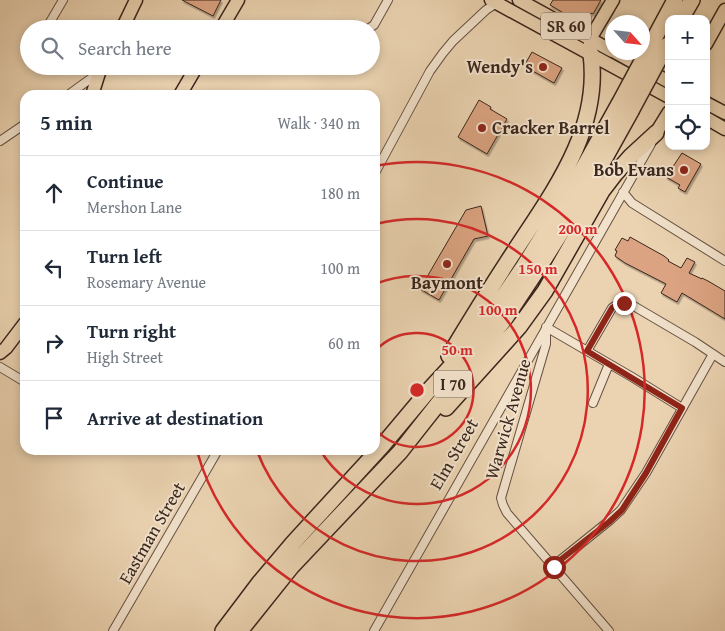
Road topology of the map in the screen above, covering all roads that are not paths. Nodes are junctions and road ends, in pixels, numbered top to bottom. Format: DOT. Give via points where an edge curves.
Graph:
graph roads {
  1 [pos="63,0"];
  2 [pos="136,0"];
  3 [pos="238,0"];
  4 [pos="388,0"];
  5 [pos="519,0"];
  6 [pos="613,0"];
  7 [pos="676,0"];
  8 [pos="692,0"];
  9 [pos="496,1"];
  10 [pos="725,10"];
  11 [pos="683,15"];
  12 [pos="51,20"];
  13 [pos="126,20"];
  14 [pos="226,20"];
  15 [pos="376,20"];
  16 [pos="710,37"];
  17 [pos="663,42"];
  18 [pos="590,46"];
  19 [pos="605,50"];
  20 [pos="629,60"];
  21 [pos="94,75"];
  22 [pos="98,75"];
  23 [pos="192,75"];
  24 [pos="665,80"];
  25 [pos="74,90"];
  26 [pos="94,90"];
  27 [pos="183,90"];
  28 [pos="665,94"];
  29 [pos="710,104"];
  30 [pos="625,108"];
  31 [pos="725,113"];
  32 [pos="665,118"];
  33 [pos="710,120"];
  34 [pos="20,127"];
  35 [pos="725,129"];
  36 [pos="656,133"];
  37 [pos="0,141"];
  38 [pos="380,164"];
  39 [pos="623,192"];
  40 [pos="725,261"];
  41 [pos="546,327"];
  42 [pos="20,330"];
  43 [pos="587,351"];
  44 [pos="0,353"];
  45 [pos="714,354"];
  46 [pos="725,362"];
  47 [pos="609,364"];
  48 [pos="0,367"];
  49 [pos="20,379"];
  50 [pos="429,390"];
  51 [pos="593,403"];
  52 [pos="682,408"];
  53 [pos="380,448"];
  54 [pos="400,452"];
  55 [pos="215,455"];
  56 [pos="374,455"];
  57 [pos="553,566"];
  58 [pos="113,631"];
  59 [pos="223,631"];
  60 [pos="240,631"];
  61 [pos="374,631"];
  62 [pos="609,631"];
  1 -- 12 [label="street"];
  2 -- 13 [label="main road"];
  3 -- 14 [label="main road"];
  4 -- 15 [label="street"];
  5 -- 18 [label="main road, SR 60"];
  6 -- 18 [label="main road"];
  7 -- 17 [label="highway, I 70"];
  8 -- 11 [label="highway"];
  9 -- 18 [label="main road, SR 60"];
  9 -- 38 [label="street" via="453,41 430,71"];
  10 -- 16 [label="main road"];
  17 -- 30 [label="highway, I 70, bridge"];
  18 -- 19 [label="main road, SR 60"];
  18 -- 28 [label="main road, SR 60"];
  18 -- 50 [label="highway" via="590,98 575,152"];
  20 -- 24 [label="main road, SR 60"];
  21 -- 25 [label="street"];
  22 -- 26 [label="main road"];
  23 -- 27 [label="main road"];
  29 -- 31 [label="main road"];
  30 -- 50 [label="highway, I 70" via="488,319"];
  30 -- 54 [label="highway, I 70" via="582,199 543,261 504,320"];
  32 -- 36 [label="main road, Elm Street"];
  33 -- 35 [label="main road"];
  34 -- 37 [label="street"];
  36 -- 39 [label="street, Elm Street"];
  36 -- 54 [label="highway" via="631,156 602,191 545,291 519,327"];
  39 -- 40 [label="street" via="632,203"];
  39 -- 41 [label="street, Elm Street"];
  41 -- 43 [label="street"];
  41 -- 57 [label="street, Warwick Avenue" via="546,344 501,498 507,513"];
  41 -- 61 [label="street, Elm Street"];
  42 -- 44 [label="main road"];
  43 -- 45 [label="street" via="612,308 624,303"];
  43 -- 47 [label="street"];
  45 -- 46 [label="street"];
  45 -- 52 [label="street"];
  47 -- 51 [label="street"];
  47 -- 52 [label="street"];
  48 -- 49 [label="street"];
  50 -- 53 [label="highway, I 70"];
  52 -- 57 [label="street" via="622,510"];
  54 -- 60 [label="highway, I 70" via="292,566"];
  55 -- 58 [label="street, Eastman Street"];
  56 -- 59 [label="highway, I 70" via="260,582"];
  57 -- 62 [label="street, Warwick Avenue"];
}
